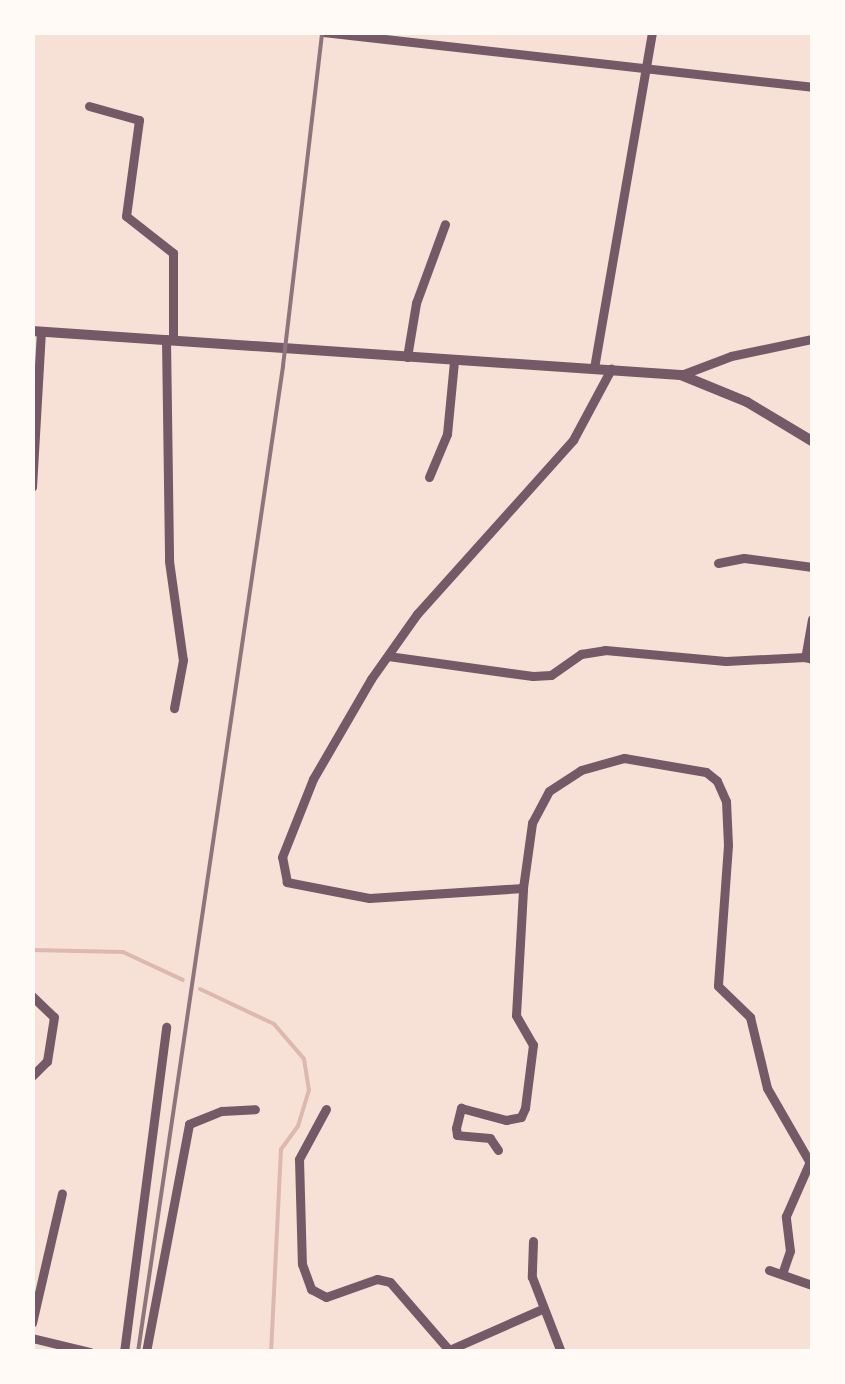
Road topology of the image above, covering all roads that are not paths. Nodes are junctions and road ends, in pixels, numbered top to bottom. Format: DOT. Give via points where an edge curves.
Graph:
graph roads {
  1 [pos="323,32"];
  2 [pos="652,32"];
  3 [pos="645,67"];
  4 [pos="812,87"];
  5 [pos="89,106"];
  6 [pos="445,224"];
  7 [pos="37,331"];
  8 [pos="812,339"];
  9 [pos="169,340"];
  10 [pos="407,358"];
  11 [pos="454,361"];
  12 [pos="594,368"];
  13 [pos="611,369"];
  14 [pos="681,375"];
  15 [pos="812,441"];
  16 [pos="428,477"];
  17 [pos="32,487"];
  18 [pos="718,563"];
  19 [pos="812,567"];
  20 [pos="812,619"];
  21 [pos="388,656"];
  22 [pos="809,658"];
  23 [pos="174,708"];
  24 [pos="522,888"];
  25 [pos="32,996"];
  26 [pos="166,1027"];
  27 [pos="32,1076"];
  28 [pos="255,1109"];
  29 [pos="326,1109"];
  30 [pos="498,1150"];
  31 [pos="811,1158"];
  32 [pos="62,1193"];
  33 [pos="533,1241"];
  34 [pos="770,1270"];
  35 [pos="782,1274"];
  36 [pos="812,1285"];
  37 [pos="542,1309"];
  38 [pos="32,1323"];
  39 [pos="32,1338"];
  40 [pos="90,1352"];
  41 [pos="124,1352"];
  42 [pos="146,1352"];
  43 [pos="561,1352"];
  1 -- 3 [label="street"];
  2 -- 3 [label="street"];
  3 -- 4 [label="street"];
  3 -- 12 [label="street"];
  5 -- 9 [label="street" via="139,120 126,216 173,253"];
  6 -- 10 [label="street" via="416,304"];
  7 -- 9 [label="street"];
  7 -- 17 [label="street"];
  8 -- 14 [label="street" via="731,356"];
  9 -- 10 [label="street"];
  9 -- 23 [label="street" via="169,561 184,660"];
  10 -- 11 [label="street"];
  11 -- 12 [label="street"];
  11 -- 16 [label="street" via="448,434"];
  12 -- 13 [label="street"];
  13 -- 14 [label="street"];
  13 -- 21 [label="street" via="573,440 417,614"];
  14 -- 15 [label="street" via="747,402"];
  18 -- 19 [label="street" via="744,558"];
  20 -- 22 [label="street"];
  21 -- 22 [label="street" via="533,676 605,650 726,661"];
  21 -- 24 [label="street" via="313,779 281,872 300,888 370,898"];
  24 -- 30 [label="street" via="516,1015 533,1046 525,1108 515,1120 461,1108 456,1128 457,1134 490,1138"];
  24 -- 31 [label="street" via="532,822 549,791 581,770 624,758 706,772 717,780 726,801 728,844 718,986 750,1017 767,1088"];
  25 -- 27 [label="street" via="54,1017 47,1062"];
  26 -- 41 [label="street"];
  28 -- 42 [label="street" via="222,1111 189,1124"];
  29 -- 37 [label="street" via="298,1159 302,1264 311,1289 326,1297 377,1279 390,1282 448,1350"];
  31 -- 35 [label="street" via="786,1216 790,1251"];
  32 -- 38 [label="street"];
  33 -- 37 [label="street"];
  34 -- 35 [label="street"];
  35 -- 36 [label="street"];
  37 -- 43 [label="street"];
  39 -- 40 [label="street"];
}
